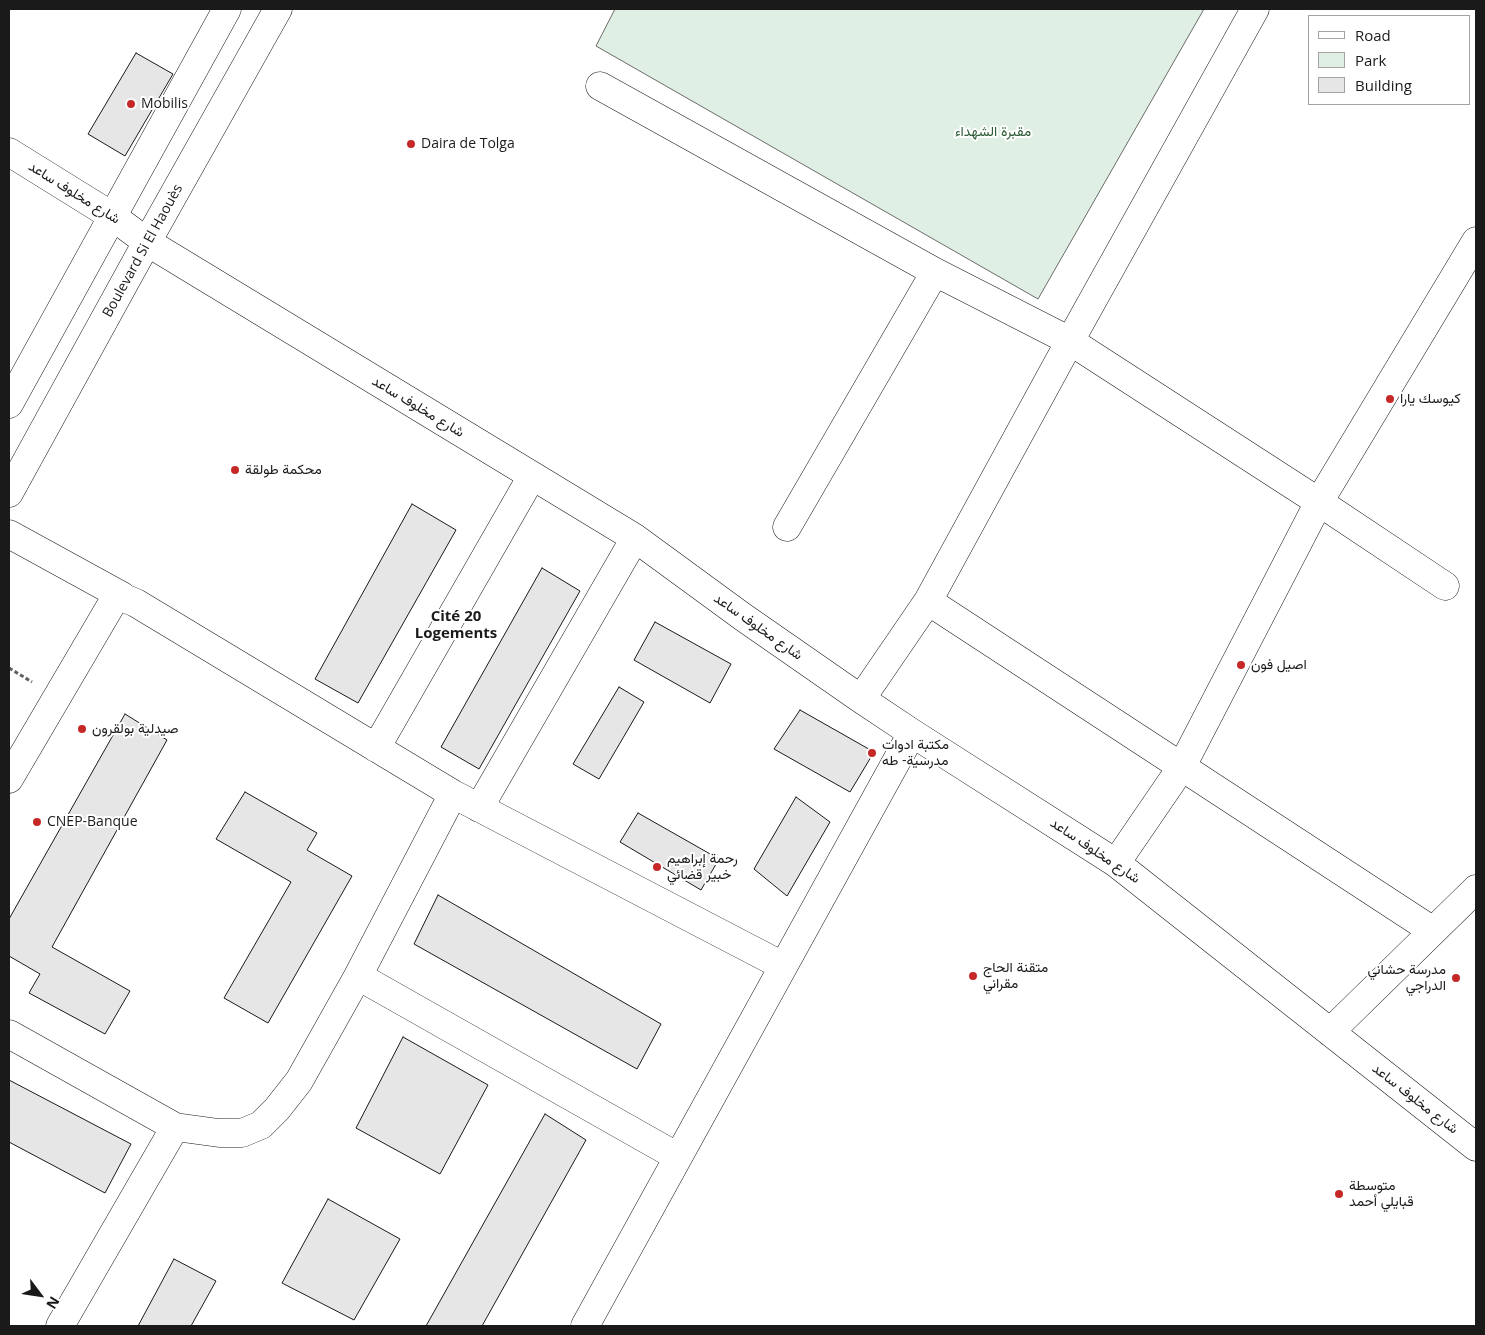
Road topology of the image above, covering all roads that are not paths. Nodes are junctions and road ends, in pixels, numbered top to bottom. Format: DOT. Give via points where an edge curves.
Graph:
graph roads {
  1 [pos="227,9"];
  2 [pos="278,9"];
  3 [pos="1255,9"];
  4 [pos="600,86"];
  5 [pos="9,152"];
  6 [pos="112,216"];
  7 [pos="1476,240"];
  8 [pos="147,242"];
  9 [pos="935,272"];
  10 [pos="1070,341"];
  11 [pos="9,404"];
  12 [pos="532,476"];
  13 [pos="9,493"];
  14 [pos="1319,502"];
  15 [pos="787,527"];
  16 [pos="9,534"];
  17 [pos="635,538"];
  18 [pos="1445,586"];
  19 [pos="122,596"];
  20 [pos="928,601"];
  21 [pos="861,699"];
  22 [pos="912,733"];
  23 [pos="376,748"];
  24 [pos="1181,768"];
  25 [pos="9,779"];
  26 [pos="453,794"];
  27 [pos="479,808"];
  28 [pos="1116,863"];
  29 [pos="1476,890"];
  30 [pos="1433,931"];
  31 [pos="783,966"];
  32 [pos="358,976"];
  33 [pos="1330,1032"];
  34 [pos="9,1034"];
  35 [pos="176,1126"];
  36 [pos="1476,1147"];
  37 [pos="678,1157"];
  38 [pos="60,1326"];
  39 [pos="586,1326"];
  1 -- 6 [label="street"];
  2 -- 8 [label="street, Boulevard Si El Haouès"];
  3 -- 10 [label="street"];
  4 -- 9 [label="street"];
  5 -- 6 [label="street, شارع مخلوف ساعد"];
  6 -- 8 [label="street, شارع مخلوف ساعد"];
  6 -- 11 [label="street"];
  7 -- 14 [label="street"];
  8 -- 12 [label="street, شارع مخلوف ساعد"];
  8 -- 13 [label="street, Boulevard Si El Haouès"];
  9 -- 10 [label="street"];
  9 -- 15 [label="street"];
  10 -- 14 [label="street"];
  10 -- 20 [label="street"];
  12 -- 17 [label="street, شارع مخلوف ساعد"];
  12 -- 23 [label="street"];
  14 -- 18 [label="street"];
  14 -- 24 [label="street"];
  16 -- 19 [label="street"];
  17 -- 21 [label="street, شارع مخلوف ساعد"];
  17 -- 27 [label="street"];
  19 -- 23 [label="street"];
  19 -- 25 [label="street" via="117,594"];
  20 -- 21 [label="street"];
  20 -- 24 [label="street"];
  21 -- 22 [label="street, شارع مخلوف ساعد"];
  22 -- 28 [label="street, شارع مخلوف ساعد"];
  22 -- 31 [label="street"];
  23 -- 26 [label="street"];
  24 -- 28 [label="street"];
  24 -- 30 [label="street"];
  26 -- 27 [label="street"];
  26 -- 32 [label="street"];
  27 -- 31 [label="street"];
  28 -- 33 [label="street, شارع مخلوف ساعد"];
  29 -- 30 [label="street"];
  30 -- 33 [label="street"];
  31 -- 37 [label="street"];
  32 -- 35 [label="street" via="299,1081 261,1125 242,1133"];
  32 -- 37 [label="street"];
  33 -- 36 [label="street, شارع مخلوف ساعد"];
  34 -- 35 [label="street"];
  35 -- 38 [label="street"];
  37 -- 39 [label="street"];
}
